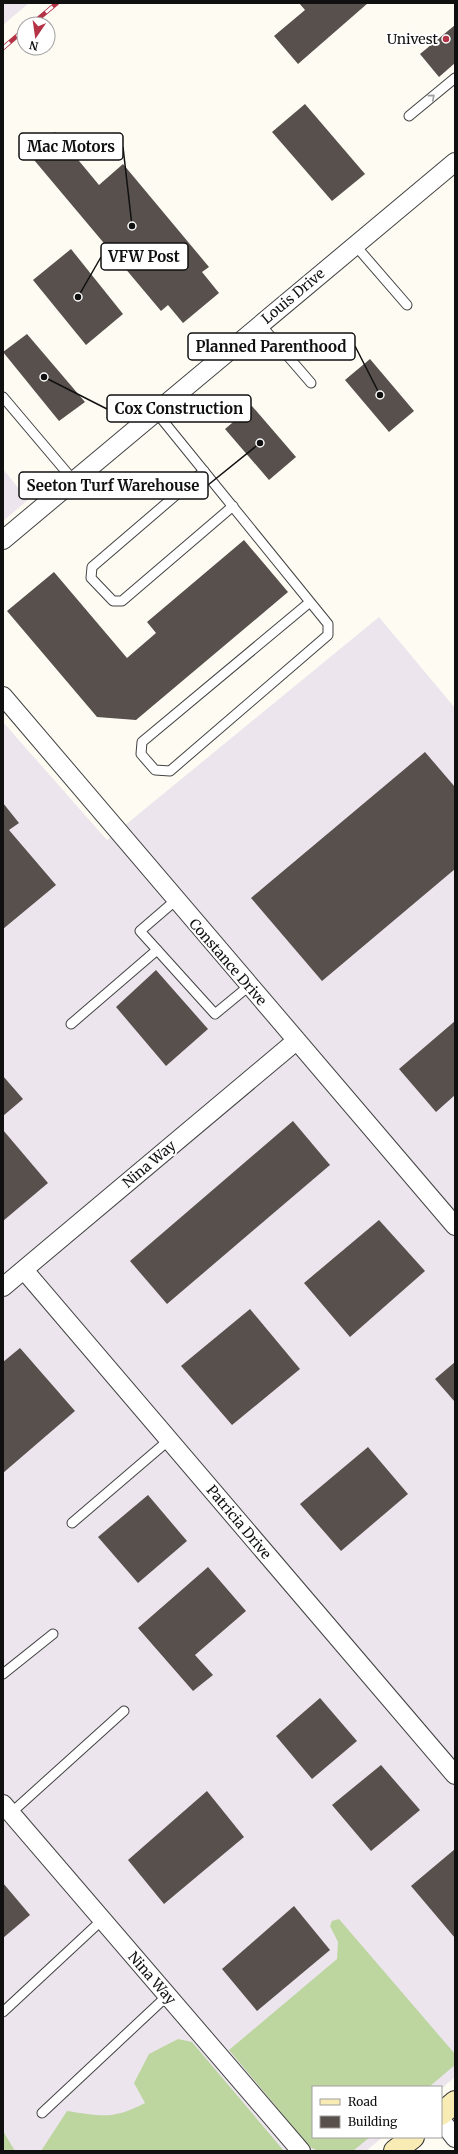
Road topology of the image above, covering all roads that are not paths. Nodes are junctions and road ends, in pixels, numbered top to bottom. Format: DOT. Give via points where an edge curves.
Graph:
graph roads {
  1 [pos="455,78"];
  2 [pos="409,116"];
  3 [pos="455,162"];
  4 [pos="355,245"];
  5 [pos="407,304"];
  6 [pos="260,324"];
  7 [pos="311,383"];
  8 [pos="3,397"];
  9 [pos="156,412"];
  10 [pos="204,471"];
  11 [pos="74,481"];
  12 [pos="233,506"];
  13 [pos="3,540"];
  14 [pos="310,602"];
  15 [pos="3,696"];
  16 [pos="176,900"];
  17 [pos="157,950"];
  18 [pos="249,986"];
  19 [pos="71,1024"];
  20 [pos="296,1041"];
  21 [pos="455,1226"];
  22 [pos="24,1270"];
  23 [pos="3,1287"];
  24 [pos="169,1440"];
  25 [pos="72,1523"];
  26 [pos="53,1634"];
  27 [pos="3,1674"];
  28 [pos="124,1711"];
  29 [pos="455,1775"];
  30 [pos="7,1808"];
  31 [pos="102,1920"];
  32 [pos="168,1996"];
  33 [pos="3,2012"];
  34 [pos="455,2102"];
  35 [pos="42,2113"];
  36 [pos="442,2113"];
  37 [pos="442,2121"];
  38 [pos="412,2138"];
  39 [pos="455,2138"];
  40 [pos="301,2151"];
  41 [pos="395,2151"];
  2 -- 1 [label="lane, one-way"];
  3 -- 4 [label="street, Louis Drive"];
  4 -- 5 [label="lane"];
  4 -- 6 [label="street, Louis Drive"];
  6 -- 7 [label="lane"];
  6 -- 9 [label="street, Louis Drive"];
  8 -- 11 [label="lane"];
  9 -- 10 [label="lane"];
  9 -- 11 [label="street, Louis Drive"];
  10 -- 12 [label="lane"];
  10 -- 12 [label="lane" via="92,567 91,578 113,601 122,601"];
  11 -- 13 [label="street, Louis Drive"];
  12 -- 14 [label="lane"];
  14 -- 14 [label="lane" via="328,624 328,635 170,771 155,770 141,754 142,742"];
  15 -- 16 [label="street, Constance Drive"];
  16 -- 17 [label="lane" via="140,931"];
  16 -- 18 [label="street, Constance Drive"];
  17 -- 18 [label="lane" via="215,1014"];
  17 -- 19 [label="lane"];
  18 -- 20 [label="street, Constance Drive"];
  20 -- 21 [label="street, Constance Drive"];
  20 -- 22 [label="street, Nina Way"];
  22 -- 23 [label="street, Nina Way"];
  22 -- 24 [label="street, Patricia Drive"];
  24 -- 25 [label="lane"];
  24 -- 29 [label="street, Patricia Drive"];
  26 -- 27 [label="lane"];
  28 -- 30 [label="lane"];
  30 -- 31 [label="street, Nina Way"];
  31 -- 32 [label="street, Nina Way"];
  31 -- 33 [label="lane"];
  32 -- 35 [label="lane"];
  32 -- 40 [label="street, Nina Way"];
  34 -- 36 [label="street"];
  37 -- 39 [label="street"];
  38 -- 41 [label="street"];
}
